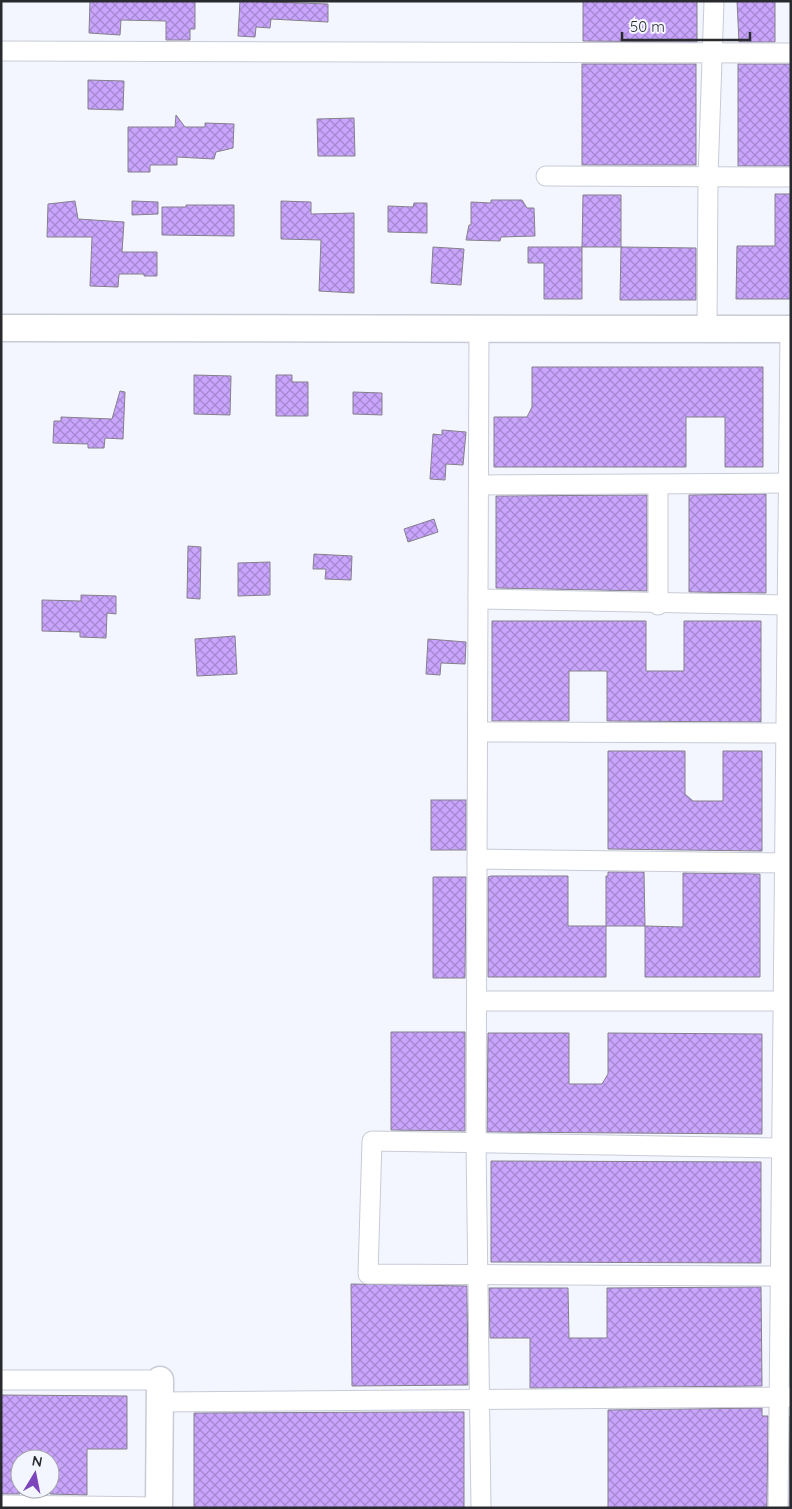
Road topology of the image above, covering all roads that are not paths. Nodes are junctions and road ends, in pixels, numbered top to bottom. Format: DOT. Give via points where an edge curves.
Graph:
graph roads {
  1 [pos="714,1"];
  2 [pos="1,51"];
  3 [pos="713,52"];
  4 [pos="791,53"];
  5 [pos="546,176"];
  6 [pos="708,177"];
  7 [pos="791,177"];
  8 [pos="1,328"];
  9 [pos="479,328"];
  10 [pos="707,328"];
  11 [pos="790,329"];
  12 [pos="658,484"];
  13 [pos="479,485"];
  14 [pos="789,490"];
  15 [pos="478,600"];
  16 [pos="658,605"];
  17 [pos="787,605"];
  18 [pos="478,732"];
  19 [pos="788,733"];
  20 [pos="478,860"];
  21 [pos="788,862"];
  22 [pos="477,1001"];
  23 [pos="787,1001"];
  24 [pos="476,1143"];
  25 [pos="781,1148"];
  26 [pos="478,1274"];
  27 [pos="780,1276"];
  28 [pos="1,1380"];
  29 [pos="160,1391"];
  30 [pos="785,1398"];
  31 [pos="479,1400"];
  32 [pos="1,1505"];
  33 [pos="160,1508"];
  34 [pos="481,1508"];
  35 [pos="778,1508"];
  1 -- 3 [label="street"];
  2 -- 3 [label="street"];
  3 -- 4 [label="street"];
  3 -- 6 [label="street"];
  5 -- 6 [label="street"];
  6 -- 7 [label="street"];
  6 -- 10 [label="street"];
  8 -- 9 [label="street"];
  9 -- 10 [label="street"];
  9 -- 13 [label="street"];
  10 -- 11 [label="street"];
  11 -- 14 [label="street"];
  12 -- 13 [label="street"];
  12 -- 14 [label="street"];
  12 -- 16 [label="street"];
  13 -- 15 [label="street"];
  14 -- 17 [label="street"];
  15 -- 16 [label="street"];
  15 -- 18 [label="street"];
  16 -- 17 [label="street"];
  17 -- 19 [label="street"];
  18 -- 19 [label="street"];
  18 -- 20 [label="street"];
  19 -- 21 [label="street"];
  20 -- 21 [label="street"];
  20 -- 22 [label="street"];
  21 -- 23 [label="street"];
  22 -- 23 [label="street"];
  22 -- 24 [label="street"];
  23 -- 25 [label="street"];
  24 -- 25 [label="street"];
  24 -- 26 [label="street"];
  24 -- 26 [label="street" via="372,1141 368,1274"];
  25 -- 27 [label="street"];
  26 -- 27 [label="street"];
  26 -- 31 [label="street"];
  27 -- 30 [label="street"];
  28 -- 29 [label="street"];
  29 -- 31 [label="street"];
  29 -- 33 [label="street"];
  30 -- 31 [label="street"];
  30 -- 35 [label="street"];
  31 -- 34 [label="street"];
  32 -- 33 [label="street"];
}
